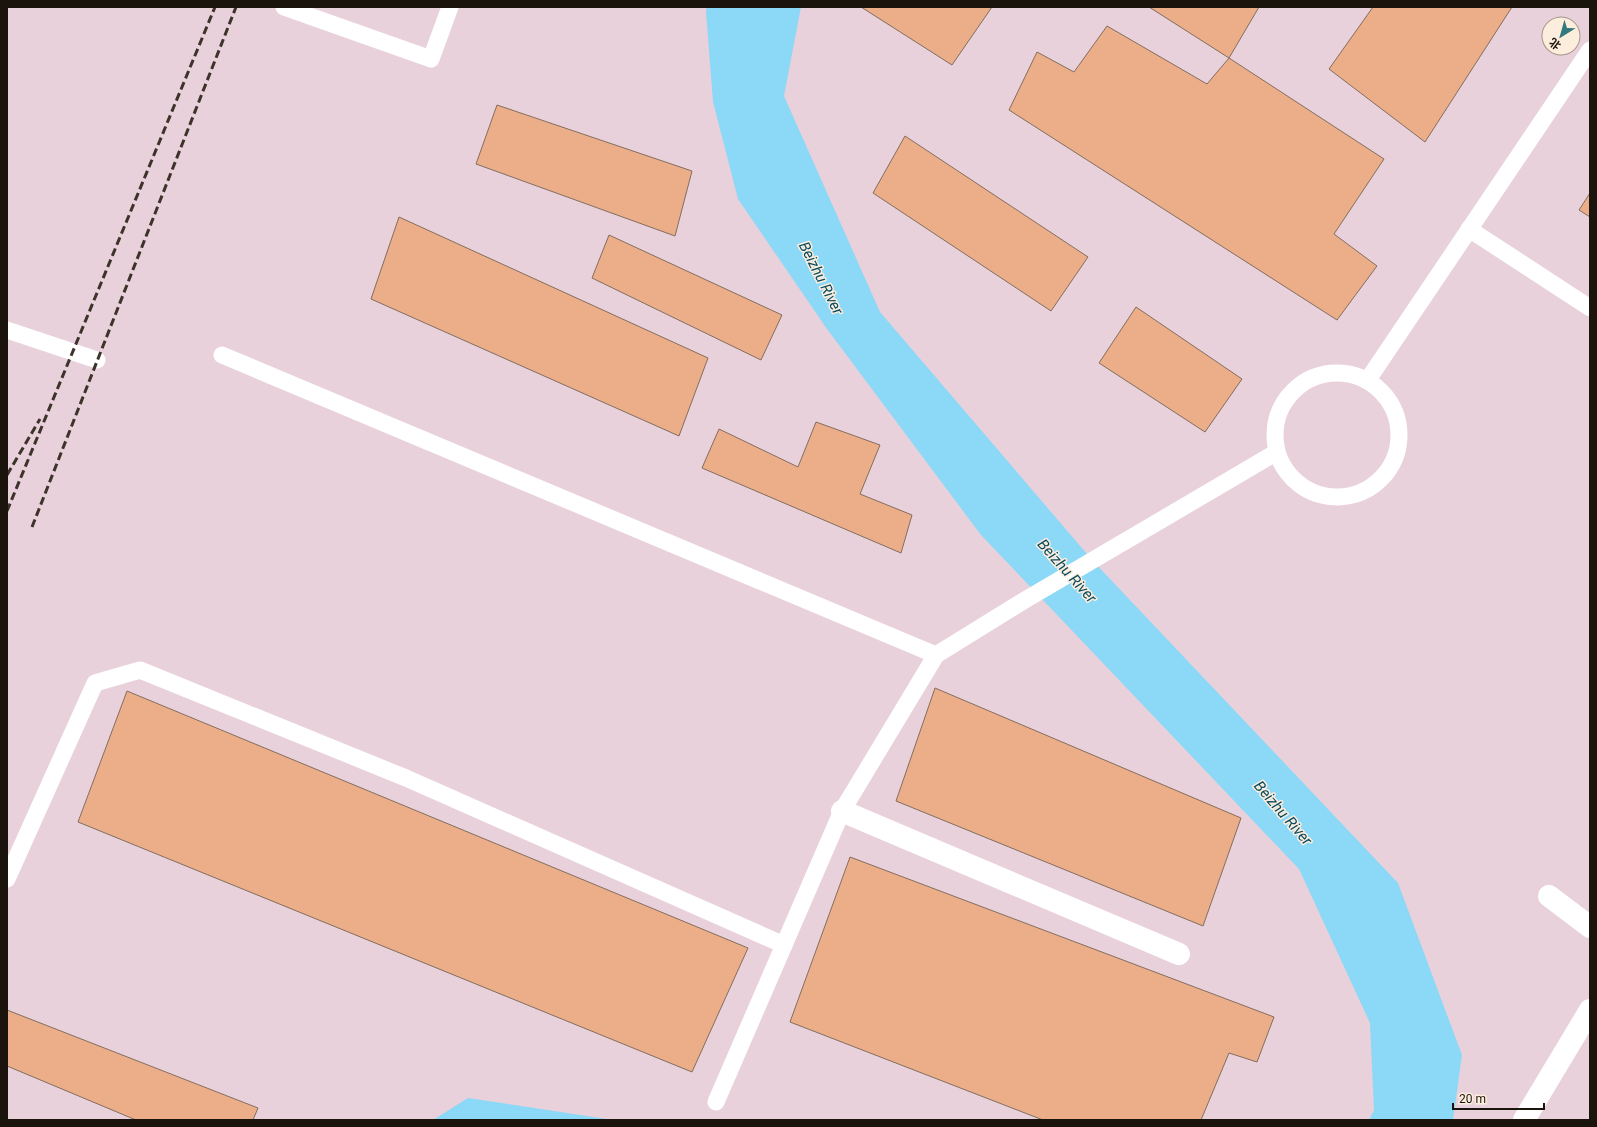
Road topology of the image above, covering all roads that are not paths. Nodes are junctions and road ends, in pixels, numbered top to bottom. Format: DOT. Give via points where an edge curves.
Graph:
graph roads {
  1 [pos="284,7"];
  2 [pos="450,7"];
  3 [pos="1590,50"];
  4 [pos="1469,229"];
  5 [pos="1590,308"];
  6 [pos="7,330"];
  7 [pos="222,355"];
  8 [pos="97,360"];
  9 [pos="1368,381"];
  10 [pos="1277,452"];
  11 [pos="936,655"];
  12 [pos="842,811"];
  13 [pos="7,879"];
  14 [pos="1549,896"];
  15 [pos="1590,927"];
  16 [pos="784,945"];
  17 [pos="1178,954"];
  18 [pos="1590,1010"];
  19 [pos="716,1102"];
  20 [pos="1524,1120"];
  1 -- 2 [label="lane" via="431,59"];
  3 -- 4 [label="lane"];
  4 -- 5 [label="lane"];
  4 -- 9 [label="lane"];
  6 -- 8 [label="lane"];
  7 -- 11 [label="lane"];
  9 -- 10 [label="lane" via="1348,374 1327,374 1307,380 1290,393 1279,411 1275,431"];
  9 -- 10 [label="lane" via="1383,394 1394,411 1399,431 1397,450 1388,469 1375,484 1357,494 1338,497 1318,494 1300,485 1286,471"];
  10 -- 11 [label="lane"];
  11 -- 12 [label="lane"];
  12 -- 16 [label="lane"];
  12 -- 17 [label="street"];
  13 -- 16 [label="lane" via="95,683 140,670 406,778"];
  14 -- 15 [label="street"];
  16 -- 19 [label="lane"];
  18 -- 20 [label="street"];
}
